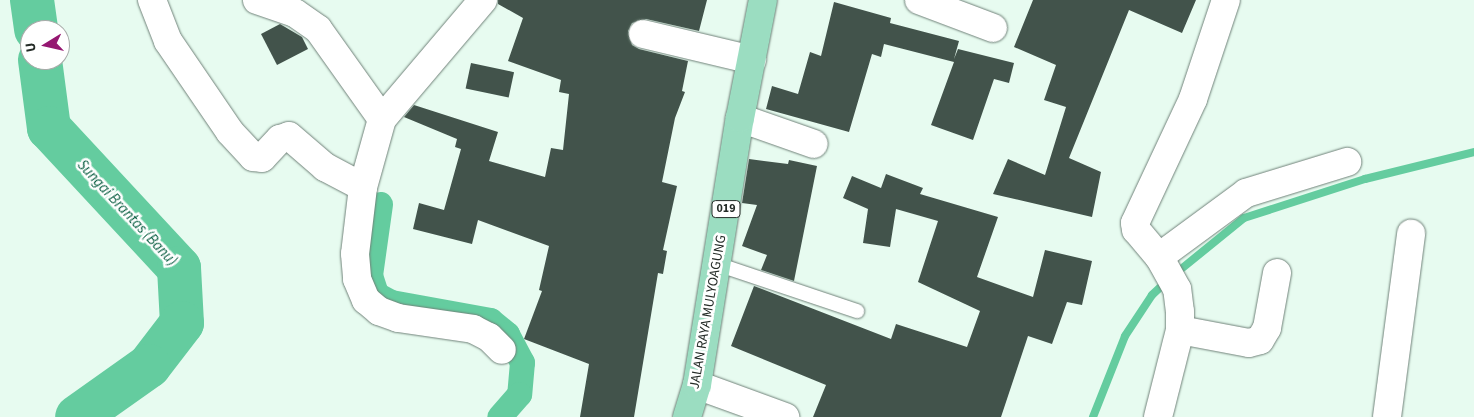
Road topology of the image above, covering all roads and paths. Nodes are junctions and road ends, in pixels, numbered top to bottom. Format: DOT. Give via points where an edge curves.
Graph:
graph roads {
  1 [pos="152,0"];
  2 [pos="257,0"];
  3 [pos="483,0"];
  4 [pos="763,0"];
  5 [pos="919,0"];
  6 [pos="1226,0"];
  7 [pos="304,10"];
  8 [pos="993,28"];
  9 [pos="643,34"];
  10 [pos="752,60"];
  11 [pos="740,118"];
  12 [pos="382,119"];
  13 [pos="814,144"];
  14 [pos="1347,162"];
  15 [pos="364,187"];
  16 [pos="1411,234"];
  17 [pos="1160,259"];
  18 [pos="717,264"];
  19 [pos="1276,273"];
  20 [pos="857,311"];
  21 [pos="1180,330"];
  22 [pos="502,350"];
  23 [pos="698,385"];
  24 [pos="688,417"];
  25 [pos="785,417"];
  26 [pos="1158,417"];
  27 [pos="1387,417"];
  1 -- 15 [label="street" via="168,40 230,132 253,157 262,158 280,139 289,136 325,166"];
  2 -- 7 [label="street"];
  3 -- 12 [label="street"];
  4 -- 10 [label="main road, JALAN RAYA MULYOAGUNG / 019"];
  5 -- 8 [label="street"];
  6 -- 17 [label="street" via="1193,99 1135,223 1136,230"];
  7 -- 12 [label="street"];
  9 -- 10 [label="street"];
  10 -- 11 [label="main road, JALAN RAYA MULYOAGUNG / 019"];
  11 -- 13 [label="street"];
  11 -- 18 [label="main road, JALAN RAYA MULYOAGUNG / 019"];
  12 -- 15 [label="street"];
  14 -- 17 [label="street" via="1246,194"];
  15 -- 22 [label="street" via="355,254 357,279 366,300 379,311 398,318 473,329 489,337"];
  16 -- 27 [label="street"];
  17 -- 21 [label="street" via="1177,289"];
  18 -- 20 [label="lane"];
  18 -- 23 [label="main road, JALAN RAYA MULYOAGUNG / 019"];
  19 -- 21 [label="street" via="1266,328 1260,340 1249,343"];
  21 -- 26 [label="street"];
  23 -- 24 [label="main road, JALAN RAYA MULYOAGUNG / 019"];
  23 -- 25 [label="street"];
}
